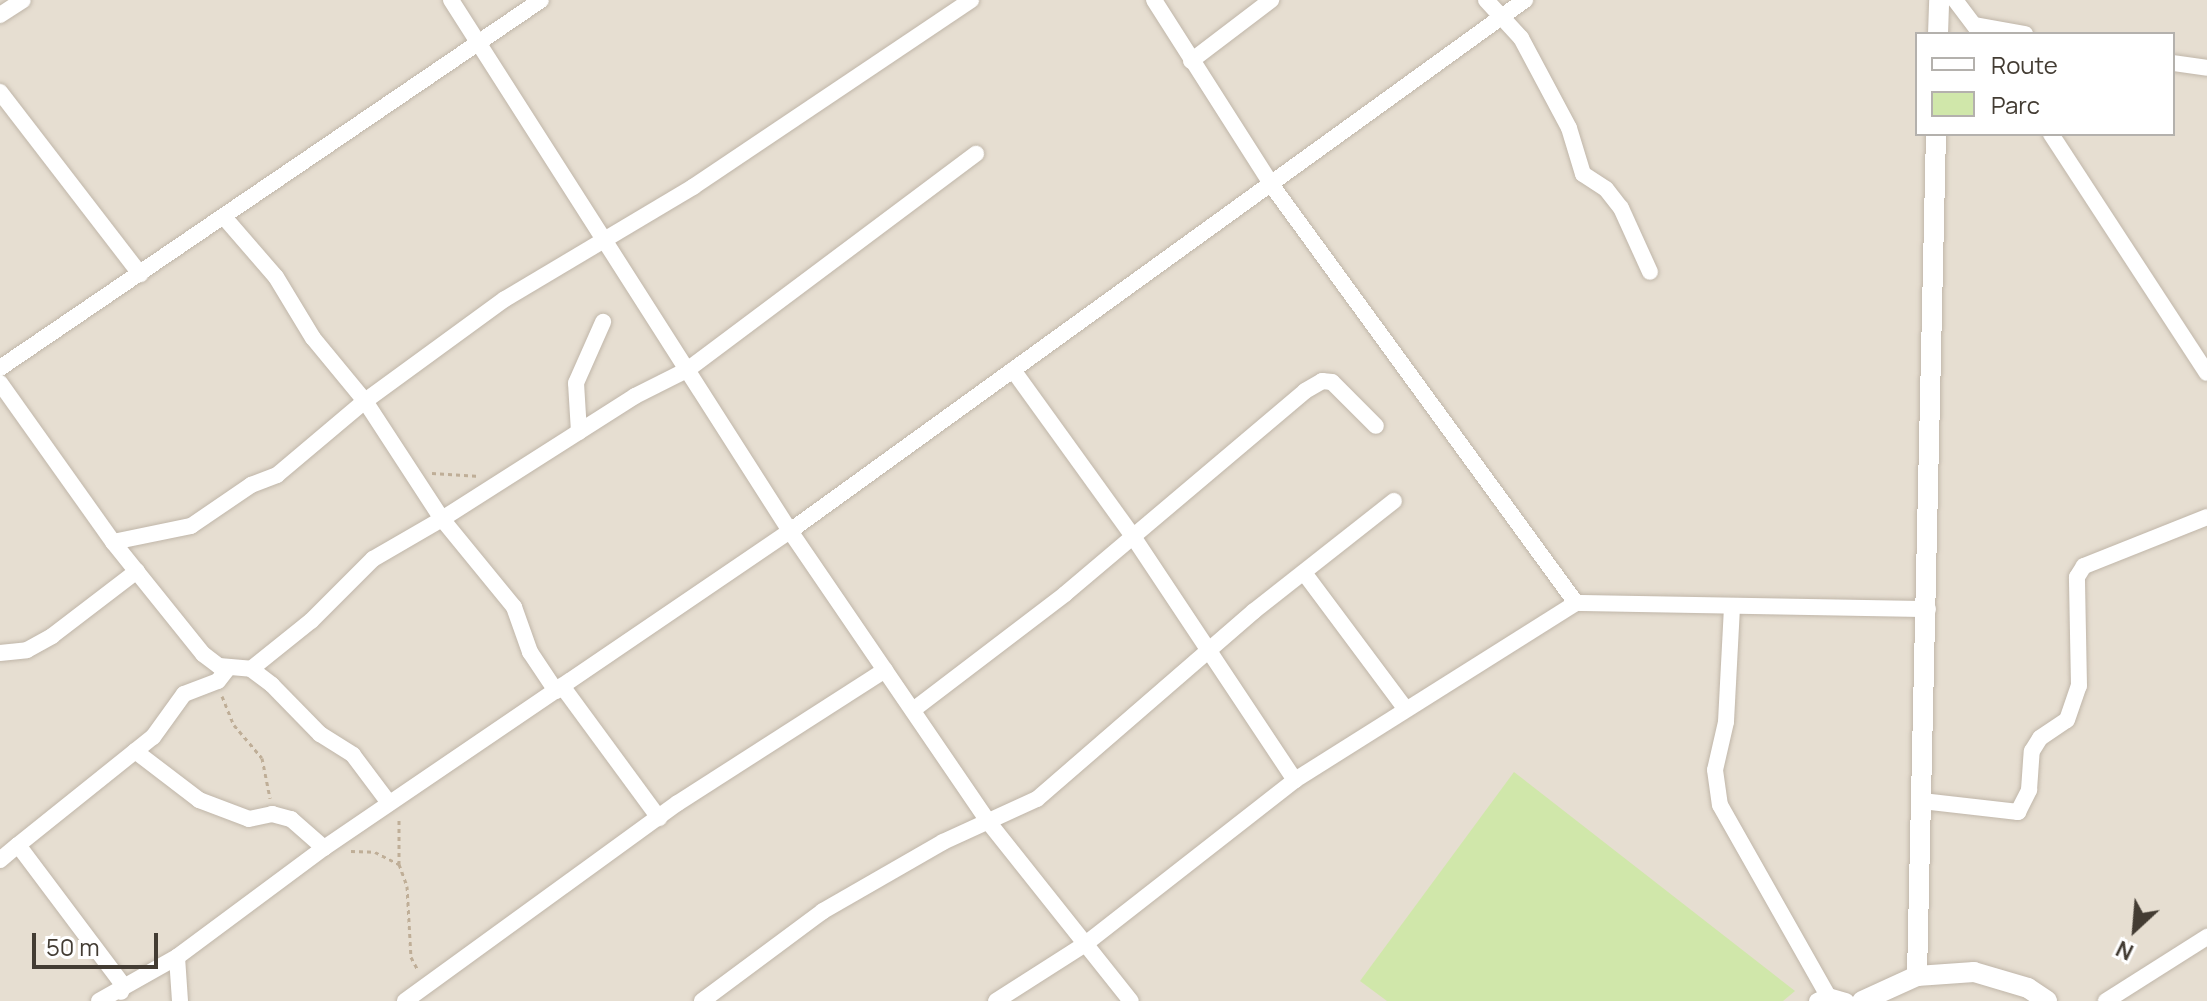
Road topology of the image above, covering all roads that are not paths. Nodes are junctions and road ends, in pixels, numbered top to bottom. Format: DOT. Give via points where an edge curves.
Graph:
graph roads {
  1 [pos="23,0"];
  2 [pos="451,0"];
  3 [pos="541,0"];
  4 [pos="971,0"];
  5 [pos="1154,0"];
  6 [pos="1271,0"];
  7 [pos="1486,0"];
  8 [pos="1525,0"];
  9 [pos="1939,0"];
  10 [pos="1955,0"];
  11 [pos="0,15"];
  12 [pos="1501,18"];
  13 [pos="1978,29"];
  14 [pos="1938,32"];
  15 [pos="2006,32"];
  16 [pos="478,43"];
  17 [pos="1191,61"];
  18 [pos="2175,63"];
  19 [pos="2207,68"];
  20 [pos="0,92"];
  21 [pos="1936,136"];
  22 [pos="2052,136"];
  23 [pos="976,154"];
  24 [pos="1273,187"];
  25 [pos="224,217"];
  26 [pos="604,240"];
  27 [pos="1650,272"];
  28 [pos="140,274"];
  29 [pos="603,322"];
  30 [pos="0,368"];
  31 [pos="687,370"];
  32 [pos="1013,370"];
  33 [pos="2207,373"];
  34 [pos="0,383"];
  35 [pos="365,401"];
  36 [pos="1376,426"];
  37 [pos="579,432"];
  38 [pos="1394,501"];
  39 [pos="2207,517"];
  40 [pos="442,519"];
  41 [pos="790,531"];
  42 [pos="1134,538"];
  43 [pos="113,542"];
  44 [pos="137,571"];
  45 [pos="1305,574"];
  46 [pos="1576,603"];
  47 [pos="1732,607"];
  48 [pos="1928,609"];
  49 [pos="1207,651"];
  50 [pos="0,653"];
  51 [pos="251,669"];
  52 [pos="885,670"];
  53 [pos="223,674"];
  54 [pos="559,688"];
  55 [pos="539,702"];
  56 [pos="573,708"];
  57 [pos="1405,708"];
  58 [pos="913,710"];
  59 [pos="135,751"];
  60 [pos="1295,780"];
  61 [pos="394,800"];
  62 [pos="1922,801"];
  63 [pos="659,818"];
  64 [pos="990,824"];
  65 [pos="18,845"];
  66 [pos="324,848"];
  67 [pos="0,860"];
  68 [pos="2207,937"];
  69 [pos="1084,945"];
  70 [pos="177,957"];
  71 [pos="1917,976"];
  72 [pos="120,993"];
  73 [pos="1823,999"];
  74 [pos="99,1001"];
  75 [pos="180,1001"];
  76 [pos="405,1001"];
  77 [pos="702,1001"];
  78 [pos="996,1001"];
  79 [pos="1131,1001"];
  80 [pos="1846,1001"];
  81 [pos="1862,1001"];
  82 [pos="2047,1001"];
  83 [pos="2106,1001"];
  1 -- 11 [label="street"];
  2 -- 16 [label="street"];
  3 -- 16 [label="street"];
  4 -- 26 [label="street" via="693,187"];
  5 -- 17 [label="street"];
  6 -- 17 [label="street"];
  7 -- 12 [label="street"];
  8 -- 12 [label="street"];
  9 -- 14 [label="street"];
  10 -- 13 [label="street"];
  12 -- 24 [label="street"];
  12 -- 27 [label="street" via="1521,38 1569,128 1583,174 1606,189 1621,208"];
  13 -- 15 [label="street"];
  16 -- 25 [label="street"];
  16 -- 26 [label="street"];
  17 -- 24 [label="street"];
  18 -- 19 [label="street"];
  20 -- 28 [label="street"];
  21 -- 48 [label="street"];
  22 -- 33 [label="street"];
  23 -- 31 [label="street"];
  24 -- 32 [label="street"];
  24 -- 46 [label="street"];
  25 -- 28 [label="street"];
  25 -- 35 [label="street" via="276,277 313,338"];
  26 -- 31 [label="street"];
  26 -- 35 [label="street" via="505,299"];
  28 -- 30 [label="street"];
  29 -- 37 [label="street" via="576,383"];
  31 -- 37 [label="street"];
  31 -- 41 [label="street"];
  32 -- 41 [label="street"];
  32 -- 42 [label="street"];
  34 -- 43 [label="street"];
  35 -- 40 [label="street"];
  35 -- 43 [label="street" via="277,475 251,485 191,526"];
  36 -- 42 [label="street" via="1339,387 1322,381"];
  37 -- 40 [label="street"];
  38 -- 45 [label="street"];
  39 -- 62 [label="street" via="2084,566 2077,577 2079,686 2067,720 2040,738 2032,751 2029,790 2018,812"];
  40 -- 51 [label="street" via="373,559 311,621"];
  40 -- 54 [label="street" via="514,607 530,652"];
  41 -- 52 [label="street"];
  41 -- 54 [label="street"];
  42 -- 49 [label="street"];
  42 -- 58 [label="street"];
  43 -- 44 [label="street"];
  44 -- 50 [label="street" via="52,636 27,650"];
  44 -- 53 [label="street"];
  45 -- 49 [label="street"];
  45 -- 57 [label="street"];
  46 -- 47 [label="street"];
  46 -- 57 [label="street"];
  47 -- 48 [label="street"];
  47 -- 73 [label="street" via="1726,722 1715,770 1720,805"];
  48 -- 62 [label="street"];
  49 -- 60 [label="street"];
  49 -- 64 [label="street" via="1037,799"];
  51 -- 53 [label="street"];
  51 -- 61 [label="street" via="320,734 353,755"];
  52 -- 58 [label="street"];
  52 -- 63 [label="street"];
  53 -- 59 [label="street" via="184,694 164,725"];
  54 -- 55 [label="street"];
  54 -- 56 [label="street"];
  55 -- 56 [label="street"];
  55 -- 61 [label="street"];
  56 -- 63 [label="street"];
  57 -- 60 [label="street"];
  58 -- 64 [label="street"];
  59 -- 65 [label="street"];
  59 -- 66 [label="street" via="199,800 249,819 272,814 291,819"];
  60 -- 69 [label="street"];
  61 -- 66 [label="street"];
  62 -- 71 [label="street"];
  63 -- 76 [label="street"];
  64 -- 69 [label="street"];
  64 -- 77 [label="street" via="943,842 823,911"];
  65 -- 67 [label="street"];
  65 -- 72 [label="street"];
  66 -- 70 [label="street"];
  68 -- 83 [label="street"];
  69 -- 78 [label="street"];
  69 -- 79 [label="street"];
  70 -- 72 [label="street"];
  70 -- 75 [label="street"];
  71 -- 81 [label="street"];
  71 -- 82 [label="street" via="1974,972 2028,988"];
  72 -- 74 [label="street"];
  73 -- 80 [label="street"];
}
